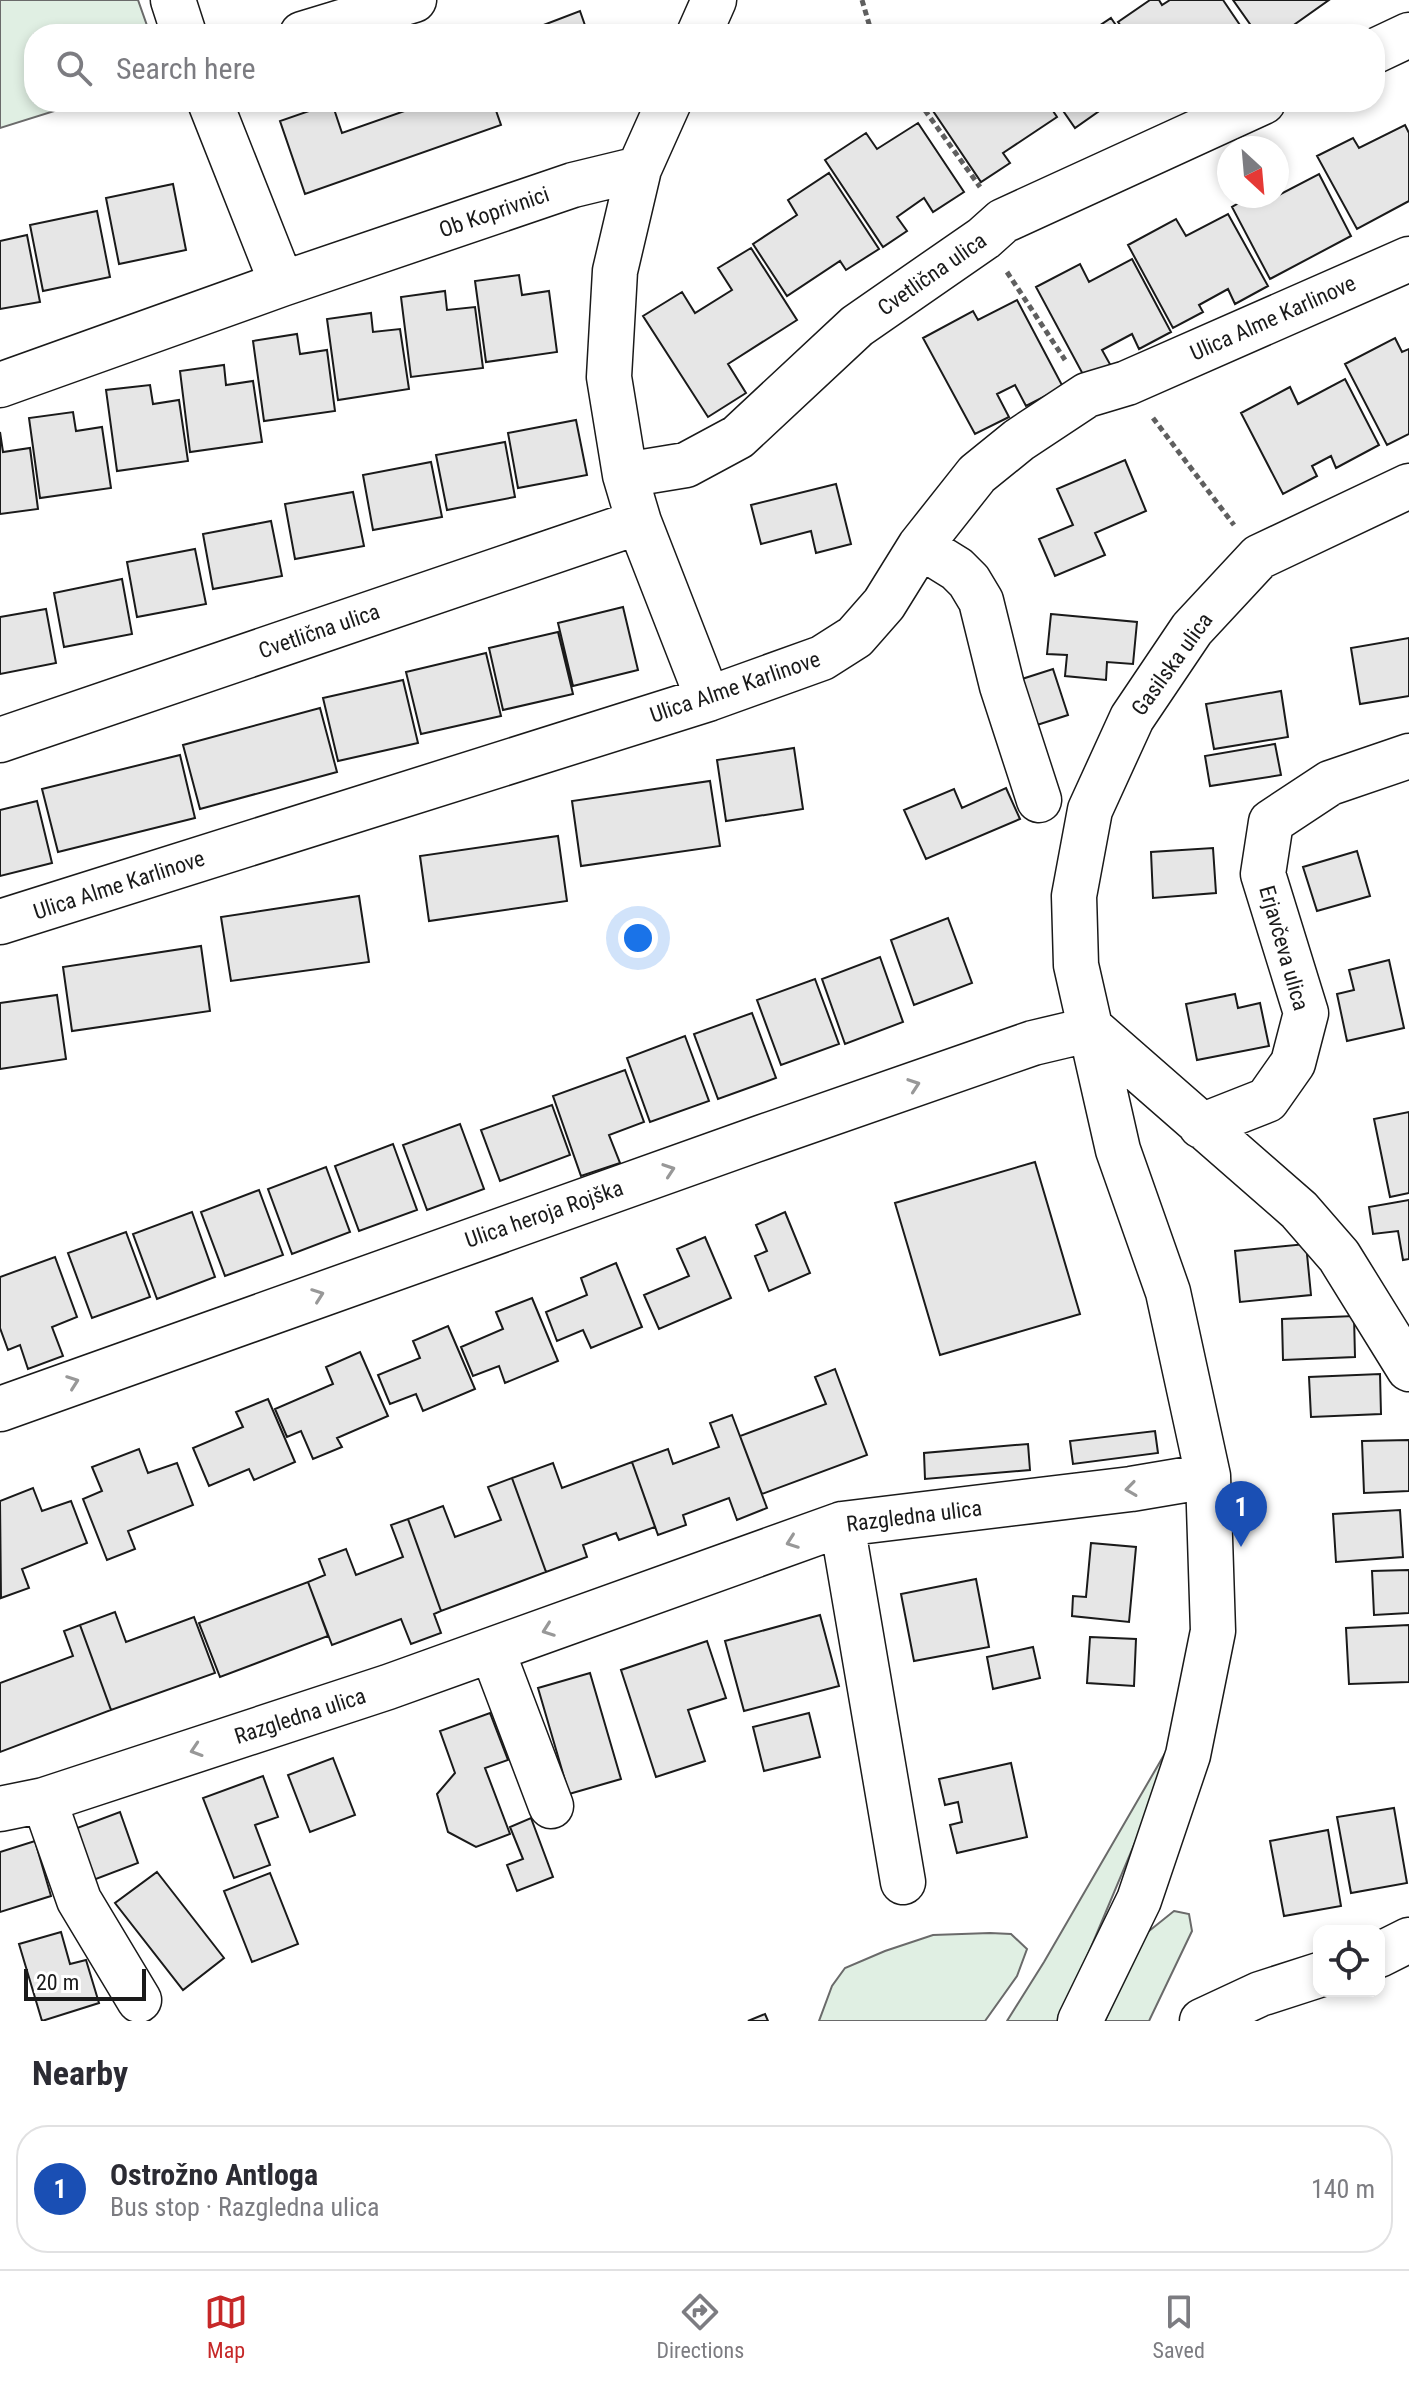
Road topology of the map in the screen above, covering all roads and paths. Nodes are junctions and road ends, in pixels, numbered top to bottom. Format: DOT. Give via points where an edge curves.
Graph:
graph roads {
  1 [pos="173,0"];
  2 [pos="414,0"];
  3 [pos="714,0"];
  4 [pos="862,0"];
  5 [pos="181,24"];
  6 [pos="335,24"];
  7 [pos="703,24"];
  8 [pos="869,24"];
  9 [pos="1409,35"];
  10 [pos="1385,46"];
  11 [pos="214,112"];
  12 [pos="665,112"];
  13 [pos="925,112"];
  14 [pos="1242,112"];
  15 [pos="639,169"];
  16 [pos="993,229"];
  17 [pos="1409,259"];
  18 [pos="282,284"];
  19 [pos="0,385"];
  20 [pos="1107,389"];
  21 [pos="625,475"];
  22 [pos="1409,486"];
  23 [pos="639,522"];
  24 [pos="920,546"];
  25 [pos="1259,557"];
  26 [pos="708,699"];
  27 [pos="0,740"];
  28 [pos="1409,756"];
  29 [pos="1039,800"];
  30 [pos="0,922"];
  31 [pos="1092,1029"];
  32 [pos="1201,1126"];
  33 [pos="1409,1369"];
  34 [pos="0,1409"];
  35 [pos="1208,1476"];
  36 [pos="842,1524"];
  37 [pos="492,1650"];
  38 [pos="44,1800"];
  39 [pos="551,1806"];
  40 [pos="0,1809"];
  41 [pos="903,1882"];
  42 [pos="1409,1940"];
  43 [pos="1385,1952"];
  44 [pos="1313,1977"];
  45 [pos="139,2000"];
  46 [pos="1080,2021"];
  47 [pos="1202,2021"];
  1 -- 5 [label="street"];
  2 -- 6 [label="street"];
  3 -- 7 [label="street"];
  4 -- 8 [label="path"];
  9 -- 10 [label="street"];
  11 -- 18 [label="street"];
  12 -- 15 [label="street"];
  13 -- 16 [label="path"];
  14 -- 16 [label="street, Cvetlična ulica"];
  15 -- 18 [label="street, Ob Koprivnici" via="573,185"];
  15 -- 21 [label="street" via="615,271 609,377"];
  16 -- 20 [label="path"];
  16 -- 21 [label="street, Cvetlična ulica" via="857,326 738,437 686,465"];
  17 -- 20 [label="street, Ulica Alme Karlinove"];
  18 -- 19 [label="street, Ob Koprivnici"];
  20 -- 24 [label="street, Ulica Alme Karlinove" via="1019,440 977,474"];
  20 -- 25 [label="path"];
  21 -- 23 [label="street"];
  22 -- 25 [label="street, Gasilska ulica"];
  23 -- 26 [label="street"];
  23 -- 27 [label="street, Cvetlična ulica"];
  24 -- 26 [label="street, Ulica Alme Karlinove" via="884,604 855,637 822,658"];
  24 -- 29 [label="street" via="957,569 981,601"];
  25 -- 31 [label="street, Gasilska ulica" via="1192,629 1132,718 1090,810 1074,896 1076,965"];
  26 -- 30 [label="street, Ulica Alme Karlinove"];
  28 -- 32 [label="street, Erjavčeva ulica" via="1330,783 1271,822 1263,874 1306,1013 1293,1063 1267,1100"];
  31 -- 32 [label="street"];
  34 -- 31 [label="street, Ulica heroja Rojška, one-way" via="1033,1043"];
  31 -- 35 [label="street, Gasilska ulica" via="1118,1150 1168,1292"];
  32 -- 33 [label="street" via="1299,1210 1339,1256"];
  35 -- 36 [label="street, Razgledna ulica, one-way"];
  35 -- 46 [label="street" via="1213,1631 1188,1755 1139,1900"];
  36 -- 37 [label="street, Razgledna ulica, one-way"];
  36 -- 41 [label="street"];
  37 -- 38 [label="street, Razgledna ulica, one-way"];
  37 -- 39 [label="street"];
  38 -- 40 [label="street, Razgledna ulica"];
  38 -- 45 [label="street" via="79,1900"];
  42 -- 43 [label="street"];
  44 -- 47 [label="street"];
}
